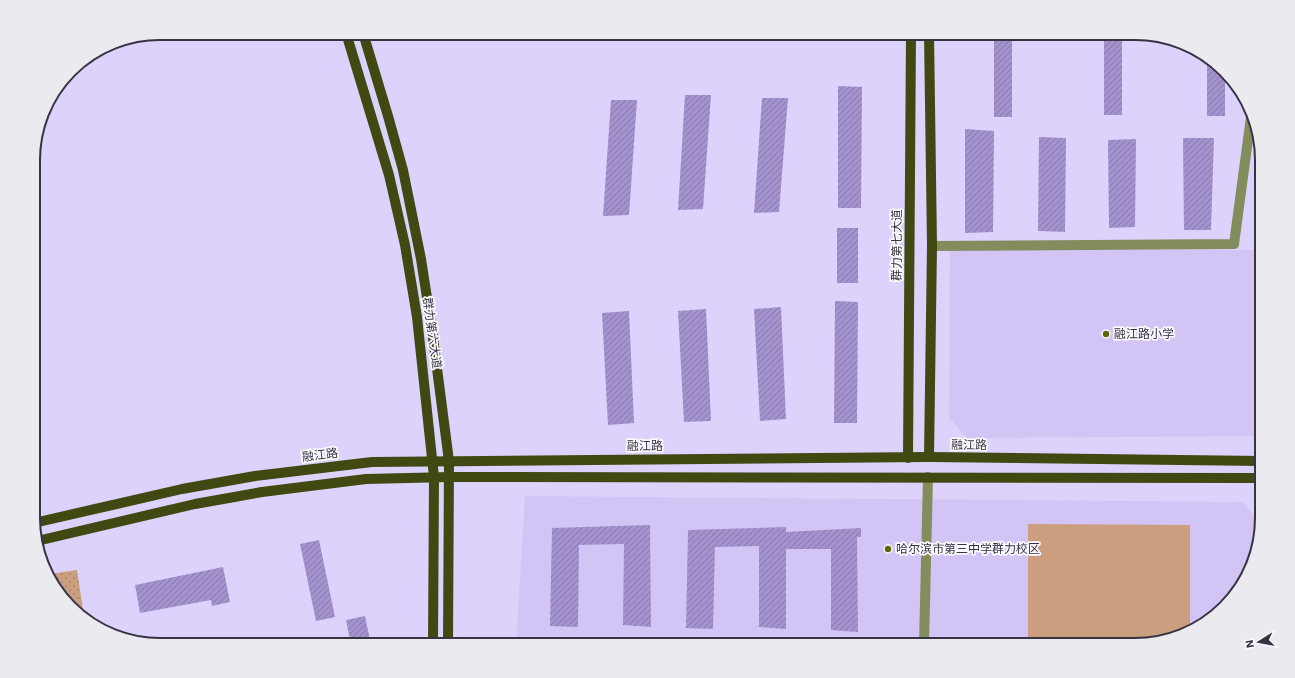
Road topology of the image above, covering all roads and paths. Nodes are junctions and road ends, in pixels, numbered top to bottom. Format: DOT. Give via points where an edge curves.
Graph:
graph roads {
  1 [pos="348,40"];
  2 [pos="365,40"];
  3 [pos="911,40"];
  4 [pos="929,40"];
  5 [pos="1250,125"];
  6 [pos="932,246"];
  7 [pos="929,457"];
  8 [pos="908,458"];
  9 [pos="433,460"];
  10 [pos="450,460"];
  11 [pos="1255,461"];
  12 [pos="434,477"];
  13 [pos="450,477"];
  14 [pos="928,477"];
  15 [pos="1255,478"];
  16 [pos="40,521"];
  17 [pos="42,540"];
  18 [pos="433,638"];
  19 [pos="448,638"];
  20 [pos="924,638"];
  1 -- 9 [label="main road, 群力第六大道" via="381,145 405,245 424,370"];
  2 -- 10 [label="main road, 群力第六大道" via="412,211"];
  3 -- 8 [label="main road, 群力第七大道"];
  4 -- 6 [label="main road"];
  5 -- 6 [label="lane" via="1234,244"];
  6 -- 7 [label="main road"];
  7 -- 8 [label="main road, 融江路"];
  7 -- 11 [label="main road, 融江路"];
  8 -- 10 [label="main road, 融江路"];
  9 -- 10 [label="main road, 融江路"];
  9 -- 12 [label="main road, 群力第六大道"];
  9 -- 16 [label="main road, 融江路" via="372,462 255,476 182,489"];
  10 -- 13 [label="main road, 群力第六大道"];
  12 -- 13 [label="main road"];
  12 -- 17 [label="main road" via="366,479 262,492 195,504"];
  12 -- 18 [label="main road, 群力第六大道"];
  13 -- 14 [label="main road"];
  13 -- 19 [label="main road, 群力第六大道"];
  14 -- 15 [label="main road"];
  14 -- 20 [label="lane"];
}
